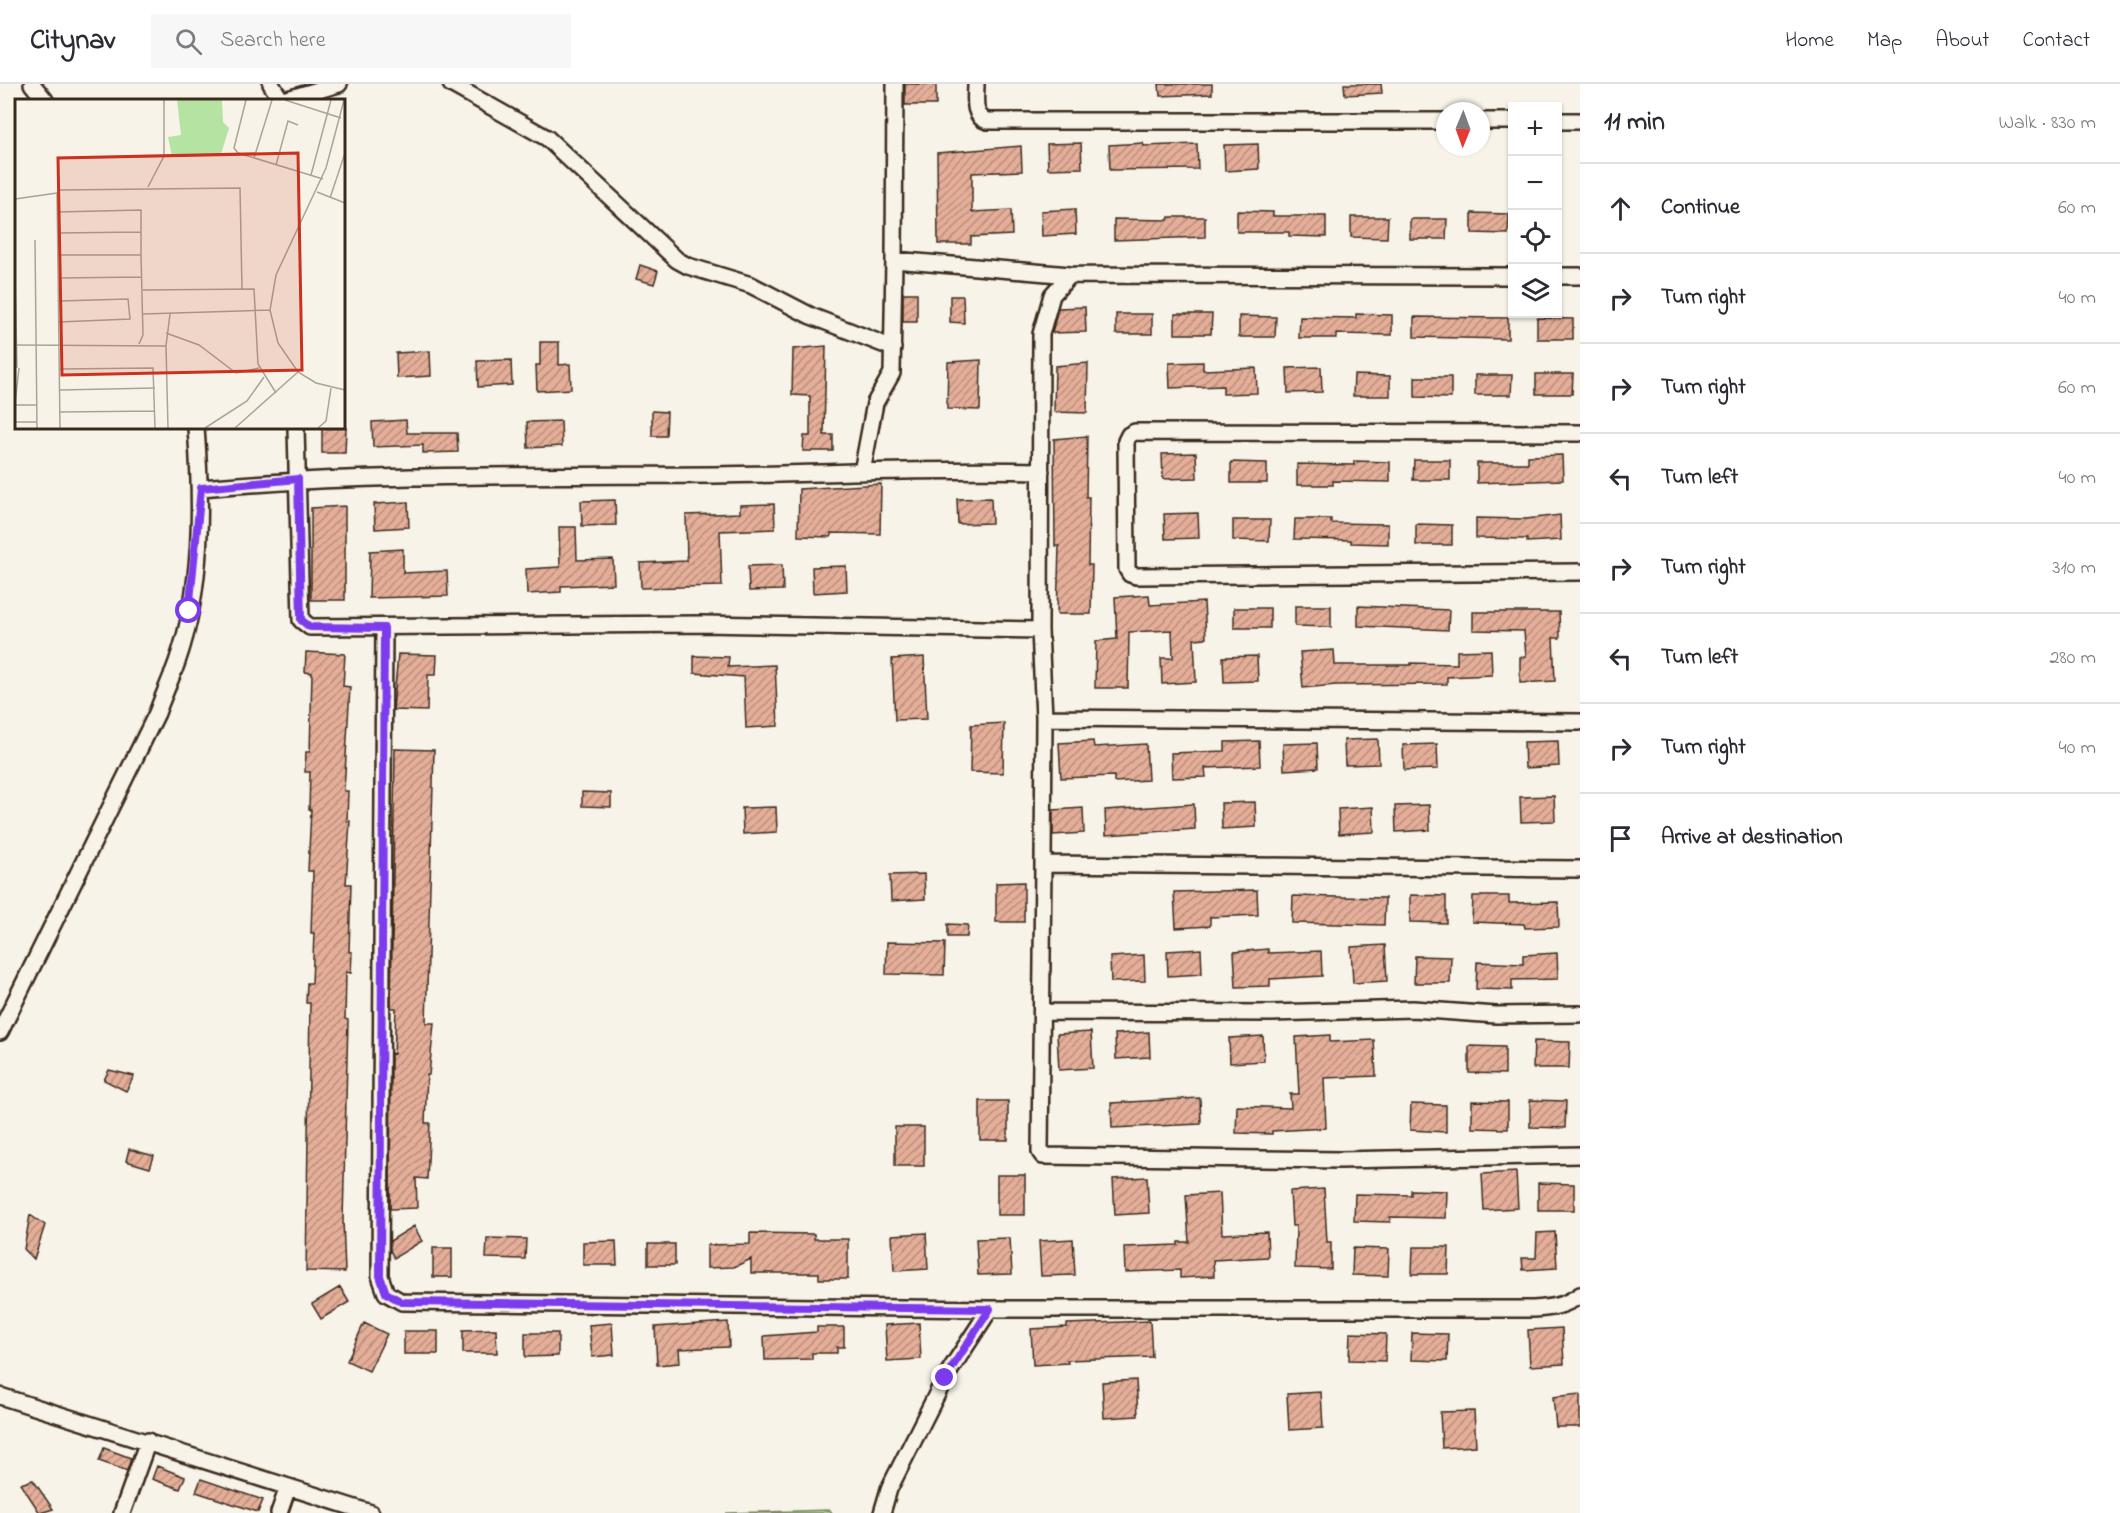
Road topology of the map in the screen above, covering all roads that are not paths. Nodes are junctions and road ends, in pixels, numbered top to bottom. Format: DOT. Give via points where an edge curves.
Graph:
graph roads {
  1 [pos="32,84"];
  2 [pos="272,84"];
  3 [pos="339,84"];
  4 [pos="451,84"];
  5 [pos="894,84"];
  6 [pos="976,84"];
  7 [pos="44,99"];
  8 [pos="282,99"];
  9 [pos="286,99"];
  10 [pos="1436,121"];
  11 [pos="1490,121"];
  12 [pos="1508,121"];
  13 [pos="1562,122"];
  14 [pos="1580,122"];
  15 [pos="894,260"];
  16 [pos="1070,275"];
  17 [pos="1508,276"];
  18 [pos="1562,276"];
  19 [pos="1580,276"];
  20 [pos="893,348"];
  21 [pos="196,429"];
  22 [pos="296,429"];
  23 [pos="1580,433"];
  24 [pos="1041,471"];
  25 [pos="862,472"];
  26 [pos="298,479"];
  27 [pos="201,488"];
  28 [pos="1580,572"];
  29 [pos="384,628"];
  30 [pos="1040,630"];
  31 [pos="1044,718"];
  32 [pos="1580,722"];
  33 [pos="1043,864"];
  34 [pos="1580,869"];
  35 [pos="1042,1012"];
  36 [pos="1580,1014"];
  37 [pos="0,1032"];
  38 [pos="1580,1155"];
  39 [pos="1580,1295"];
  40 [pos="990,1309"];
  41 [pos="0,1396"];
  42 [pos="148,1442"];
  43 [pos="288,1487"];
  44 [pos="122,1513"];
  45 [pos="279,1513"];
  46 [pos="371,1513"];
  47 [pos="882,1513"];
  1 -- 7 [label="street"];
  2 -- 8 [label="street"];
  3 -- 9 [label="street"];
  4 -- 20 [label="street" via="547,138 677,260 751,285 811,316"];
  5 -- 15 [label="street"];
  6 -- 10 [label="street" via="977,114 987,121"];
  11 -- 12 [label="street"];
  13 -- 14 [label="street"];
  15 -- 16 [label="street"];
  15 -- 20 [label="street"];
  16 -- 17 [label="street"];
  16 -- 24 [label="street" via="1052,295 1043,320"];
  18 -- 19 [label="street"];
  20 -- 25 [label="street" via="892,373 875,403"];
  21 -- 27 [label="street"];
  22 -- 26 [label="street"];
  23 -- 28 [label="street" via="1135,432 1126,441 1127,569 1136,576"];
  24 -- 25 [label="street"];
  24 -- 30 [label="street"];
  25 -- 26 [label="street"];
  26 -- 27 [label="street"];
  26 -- 29 [label="street" via="301,620 310,627"];
  27 -- 37 [label="street" via="189,611 178,660 157,713"];
  29 -- 30 [label="street" via="702,624"];
  29 -- 40 [label="street" via="380,1276 386,1293 402,1302"];
  30 -- 31 [label="street"];
  31 -- 32 [label="street"];
  31 -- 33 [label="street"];
  33 -- 34 [label="street"];
  33 -- 35 [label="street"];
  35 -- 36 [label="street" via="1260,1013 1413,1008 1497,1016"];
  35 -- 38 [label="street" via="1040,1152 1044,1156 1340,1160"];
  39 -- 40 [label="street" via="1553,1308 1533,1309"];
  40 -- 47 [label="street" via="945,1378 889,1489"];
  41 -- 42 [label="street"];
  42 -- 43 [label="street"];
  42 -- 44 [label="street"];
  43 -- 45 [label="street"];
  43 -- 46 [label="street"];
}
